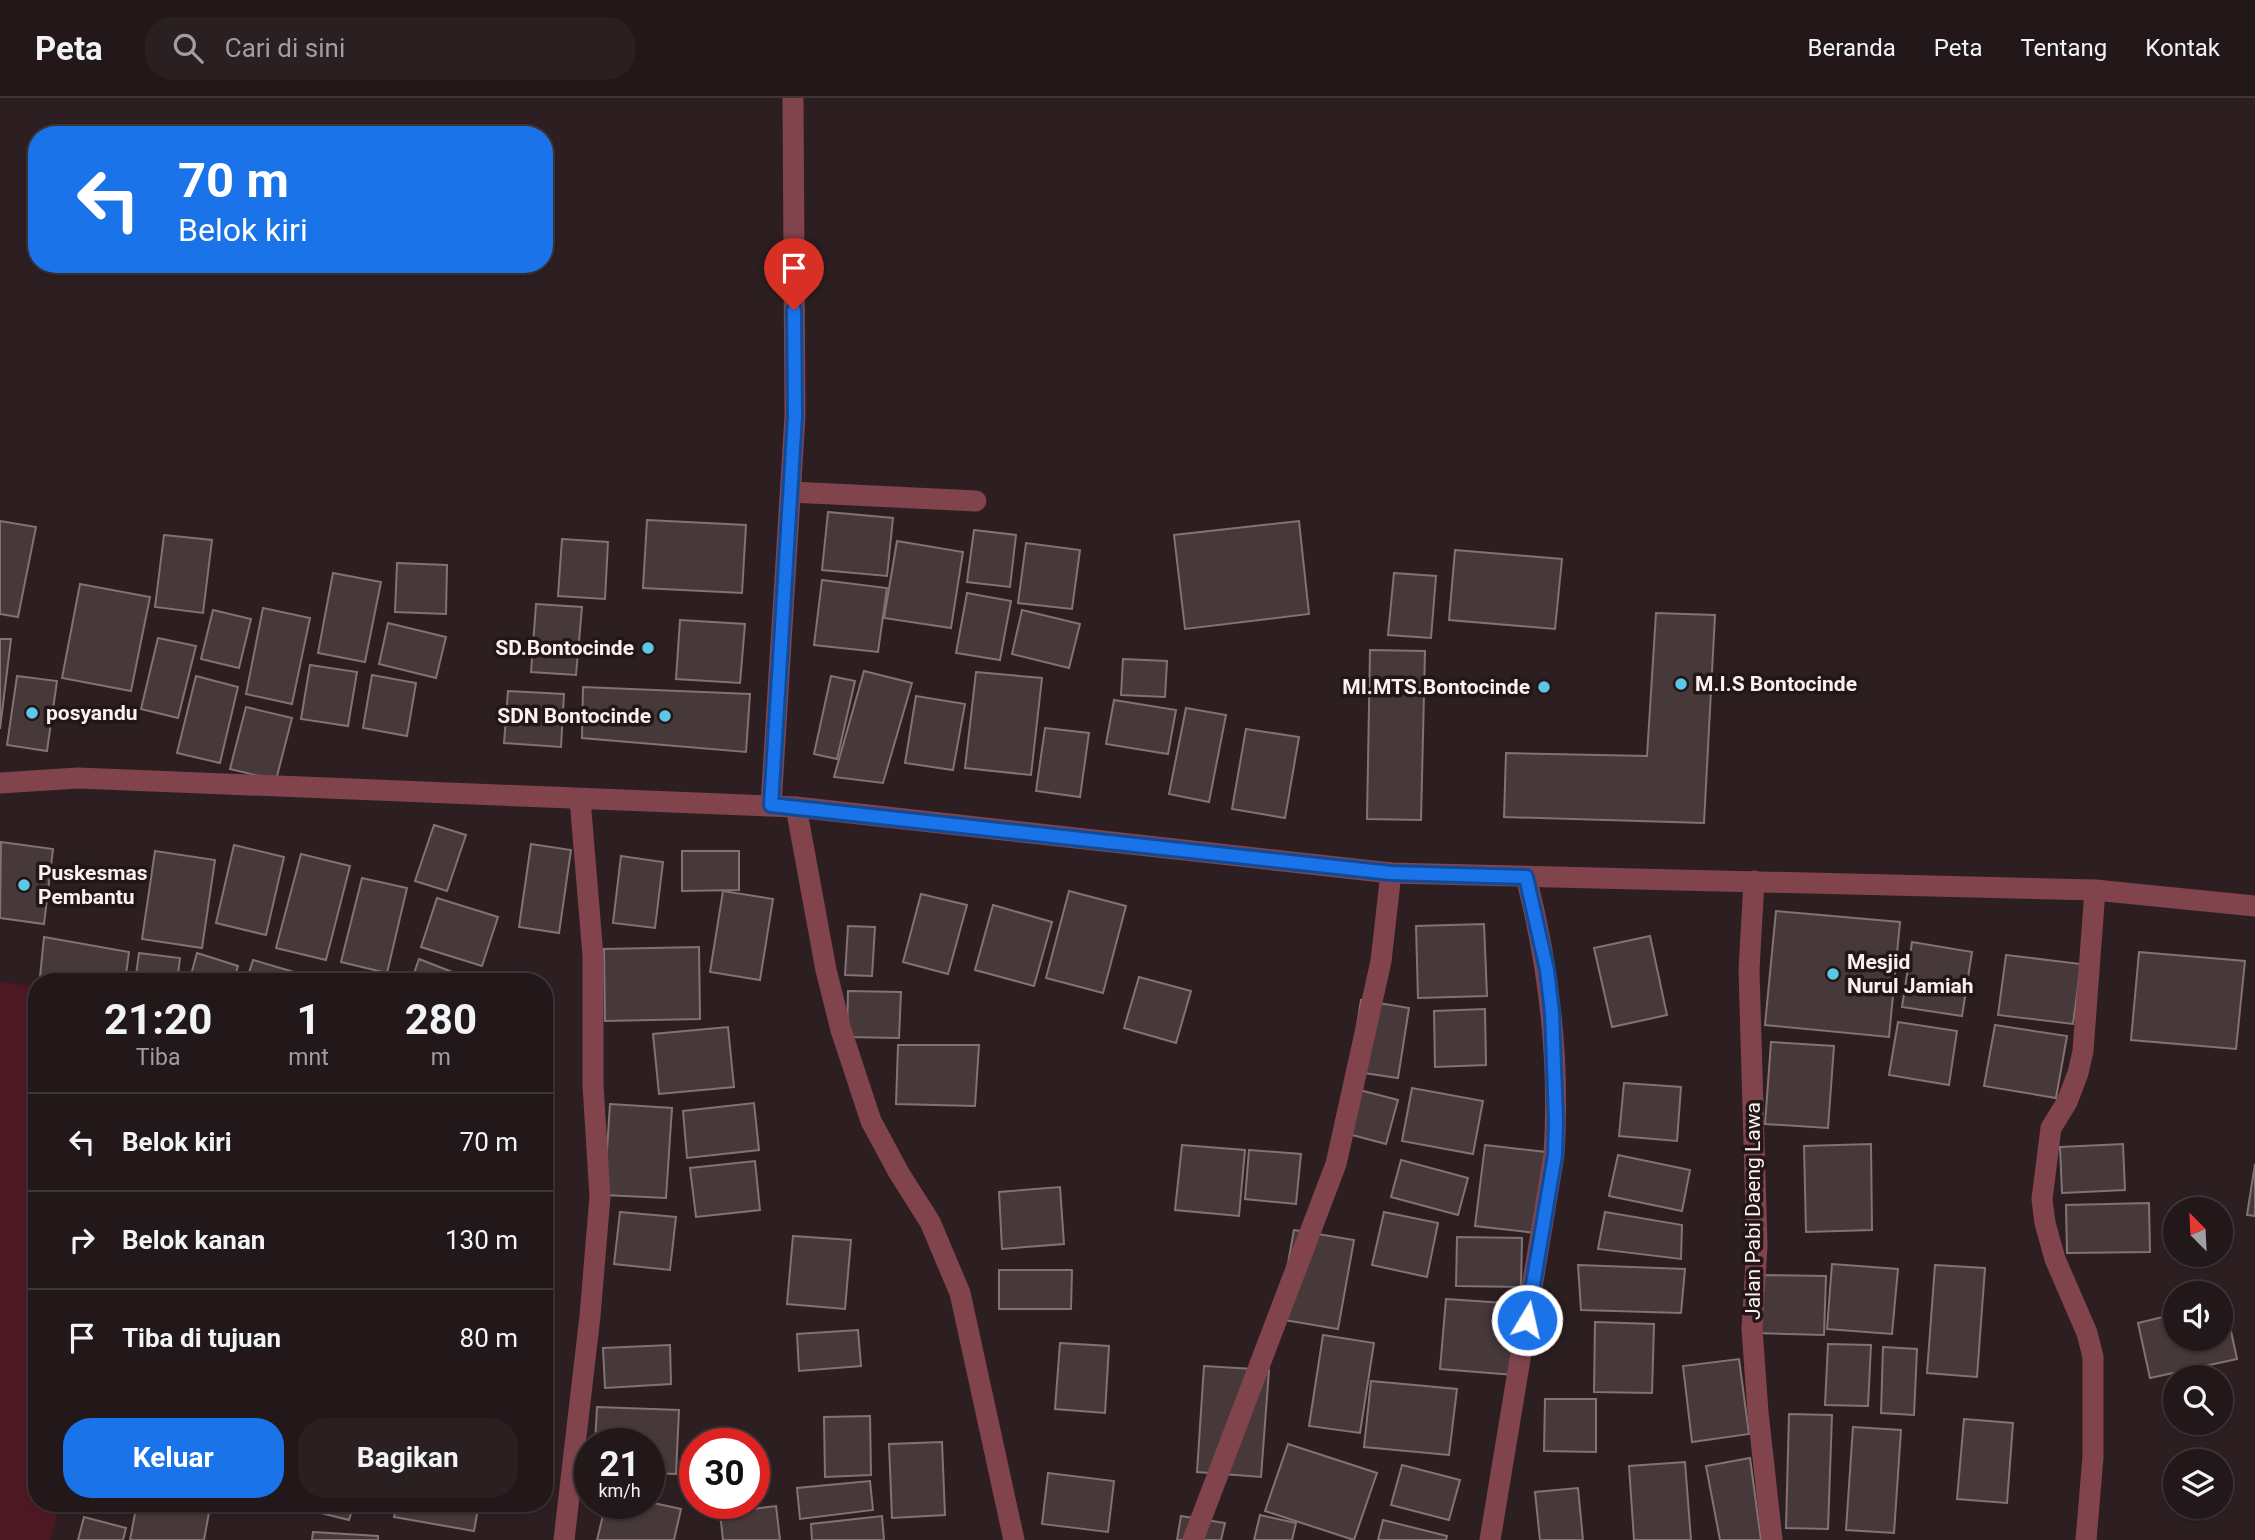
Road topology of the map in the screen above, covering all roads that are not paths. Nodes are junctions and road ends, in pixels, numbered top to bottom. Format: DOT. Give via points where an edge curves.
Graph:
graph roads {
  1 [pos="793,98"];
  2 [pos="791,492"];
  3 [pos="976,501"];
  4 [pos="0,783"];
  5 [pos="580,799"];
  6 [pos="771,805"];
  7 [pos="796,807"];
  8 [pos="1391,873"];
  9 [pos="1526,877"];
  10 [pos="1754,881"];
  11 [pos="2095,890"];
  12 [pos="2255,906"];
  13 [pos="564,1540"];
  14 [pos="1014,1540"];
  15 [pos="1194,1540"];
  16 [pos="1490,1540"];
  17 [pos="1772,1540"];
  18 [pos="2086,1540"];
  1 -- 2 [label="street" via="795,416"];
  2 -- 3 [label="street"];
  2 -- 6 [label="street"];
  4 -- 5 [label="street" via="78,778"];
  5 -- 6 [label="street"];
  5 -- 13 [label="street" via="593,956 593,1085 600,1197"];
  6 -- 7 [label="street"];
  7 -- 8 [label="street"];
  7 -- 14 [label="street" via="841,1030 871,1121 930,1222 960,1293"];
  8 -- 9 [label="street"];
  8 -- 15 [label="street" via="1381,961 1336,1164"];
  9 -- 10 [label="street"];
  9 -- 16 [label="street" via="1540,930 1552,1013 1555,1155"];
  10 -- 11 [label="street"];
  10 -- 17 [label="street, Jalan Pabi Daeng Lawa" via="1749,970 1757,1246 1752,1329"];
  11 -- 12 [label="street"];
  11 -- 18 [label="street" via="2083,1051 2067,1102 2051,1128 2042,1199 2055,1259 2093,1357 2093,1457"];
}
